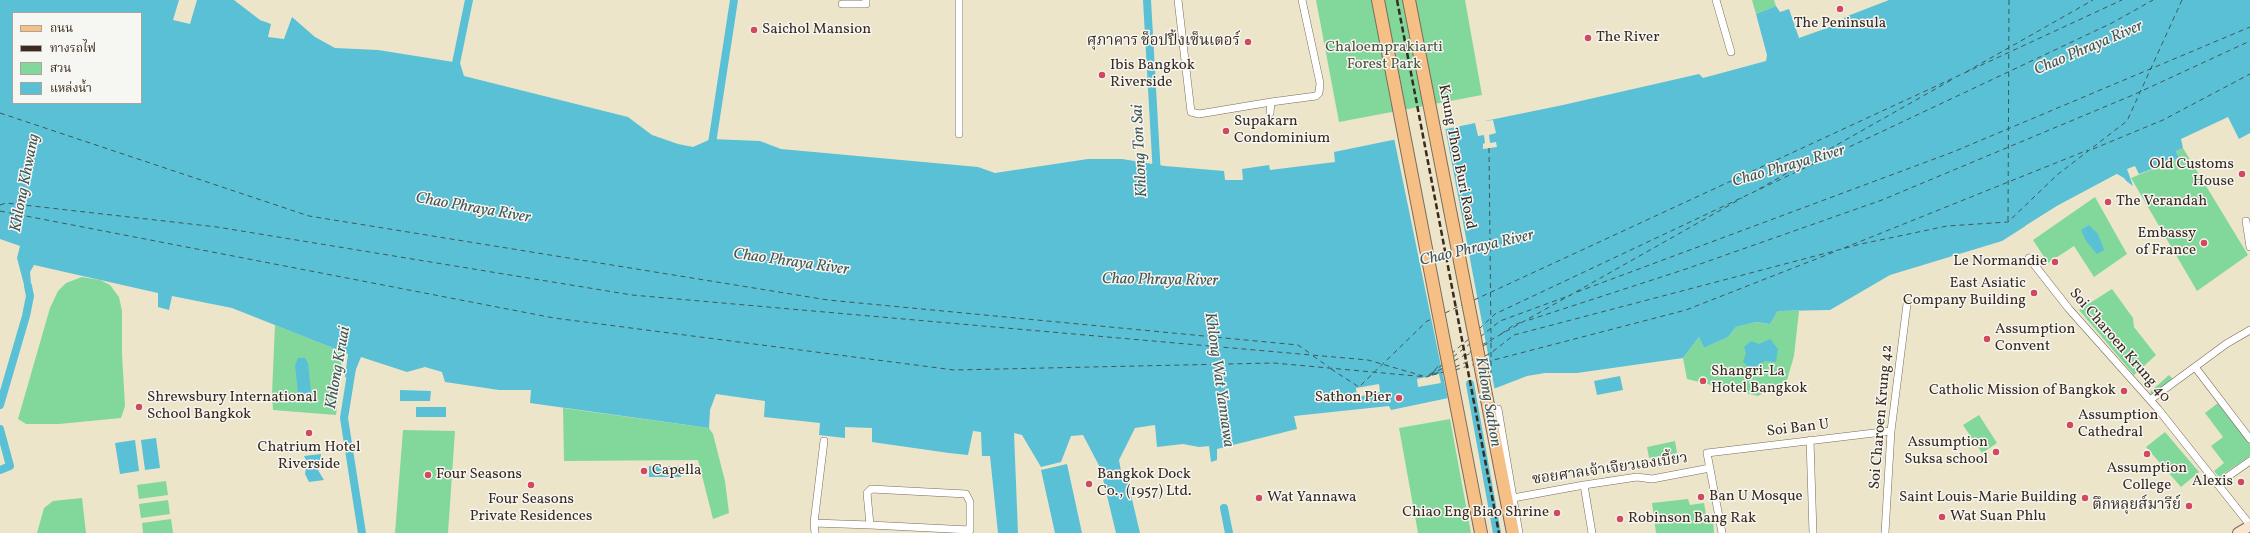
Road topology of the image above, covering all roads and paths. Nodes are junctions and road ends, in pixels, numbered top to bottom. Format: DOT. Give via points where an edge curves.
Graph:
graph roads {
  1 [pos="959,0"];
  2 [pos="1178,0"];
  3 [pos="1302,0"];
  4 [pos="1378,0"];
  5 [pos="1409,0"];
  6 [pos="1716,0"];
  7 [pos="866,2"];
  8 [pos="842,4"];
  9 [pos="1730,52"];
  10 [pos="1271,102"];
  11 [pos="1270,113"];
  12 [pos="959,134"];
  13 [pos="2246,221"];
  14 [pos="2250,247"];
  15 [pos="2029,258"];
  16 [pos="1907,304"];
  17 [pos="2250,330"];
  18 [pos="2195,367"];
  19 [pos="2150,400"];
  20 [pos="1498,409"];
  21 [pos="1891,431"];
  22 [pos="2250,439"];
  23 [pos="1810,440"];
  24 [pos="824,442"];
  25 [pos="2250,461"];
  26 [pos="1710,468"];
  27 [pos="2218,484"];
  28 [pos="1584,485"];
  29 [pos="1513,498"];
  30 [pos="814,523"];
  31 [pos="870,525"];
  32 [pos="2250,525"];
  33 [pos="815,533"];
  34 [pos="1481,533"];
  35 [pos="1513,533"];
  36 [pos="1519,533"];
  37 [pos="1592,533"];
  38 [pos="1722,533"];
  39 [pos="1814,533"];
  40 [pos="1885,533"];
  41 [pos="2238,533"];
  1 -- 12 [label="street"];
  2 -- 10 [label="street" via="1191,112 1199,114"];
  3 -- 10 [label="street" via="1320,83 1319,93 1316,96"];
  4 -- 34 [label="main road"];
  5 -- 35 [label="main road, Krung Thon Buri Road"];
  6 -- 9 [label="street"];
  7 -- 8 [label="street"];
  10 -- 11 [label="street"];
  13 -- 14 [label="street"];
  15 -- 19 [label="street, Soi Charoen Krung 40" via="2069,310"];
  16 -- 21 [label="street, Soi Charoen Krung 42"];
  17 -- 18 [label="street"];
  18 -- 19 [label="street"];
  18 -- 22 [label="street"];
  19 -- 27 [label="street, Soi Charoen Krung 40"];
  20 -- 29 [label="street"];
  21 -- 23 [label="street, Soi Ban U"];
  21 -- 40 [label="street, Soi Charoen Krung 42"];
  23 -- 26 [label="street, Soi Ban U" via="1707,453"];
  23 -- 39 [label="street"];
  24 -- 30 [label="street"];
  25 -- 27 [label="street"];
  26 -- 28 [label="street, ซอยศาลเจ้าเจียวเองเบี้ยว" via="1652,479 1637,477"];
  26 -- 38 [label="street"];
  27 -- 32 [label="street, Soi Charoen Krung 40"];
  28 -- 29 [label="street, ซอยศาลเจ้าเจียวเองเบี้ยว"];
  28 -- 37 [label="street"];
  29 -- 36 [label="street"];
  30 -- 31 [label="street"];
  30 -- 33 [label="street"];
  31 -- 31 [label="street" via="867,493 871,489 966,494 970,502 970,530"];
  32 -- 41 [label="main road"];
}
